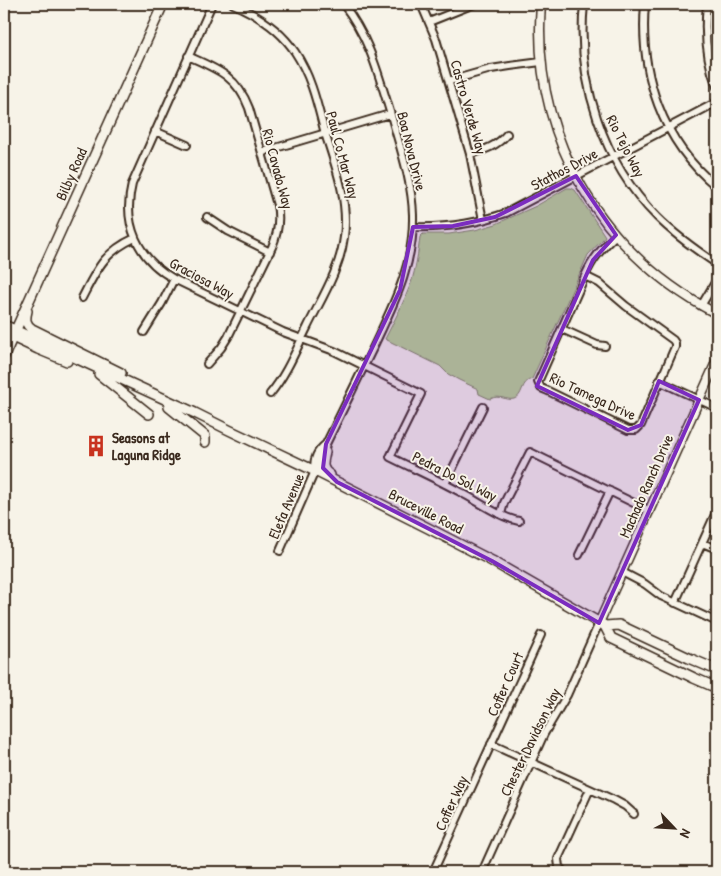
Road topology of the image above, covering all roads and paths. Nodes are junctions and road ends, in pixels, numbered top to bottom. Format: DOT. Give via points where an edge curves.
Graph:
graph roads {
  1 [pos="163,4"];
  2 [pos="212,4"];
  3 [pos="233,4"];
  4 [pos="343,4"];
  5 [pos="421,4"];
  6 [pos="474,4"];
  7 [pos="540,4"];
  8 [pos="584,4"];
  9 [pos="645,4"];
  10 [pos="707,4"];
  11 [pos="429,22"];
  12 [pos="188,56"];
  13 [pos="541,62"];
  14 [pos="449,81"];
  15 [pos="717,87"];
  16 [pos="717,102"];
  17 [pos="390,114"];
  18 [pos="669,128"];
  19 [pos="155,131"];
  20 [pos="325,133"];
  21 [pos="507,134"];
  22 [pos="187,145"];
  23 [pos="262,152"];
  24 [pos="470,154"];
  25 [pos="614,156"];
  26 [pos="576,176"];
  27 [pos="717,187"];
  28 [pos="207,218"];
  29 [pos="483,220"];
  30 [pos="413,227"];
  31 [pos="616,235"];
  32 [pos="135,238"];
  33 [pos="270,252"];
  34 [pos="717,264"];
  35 [pos="585,276"];
  36 [pos="174,279"];
  37 [pos="717,279"];
  38 [pos="82,298"];
  39 [pos="28,301"];
  40 [pos="701,306"];
  41 [pos="241,312"];
  42 [pos="717,314"];
  43 [pos="4,325"];
  44 [pos="562,329"];
  45 [pos="144,332"];
  46 [pos="9,337"];
  47 [pos="302,339"];
  48 [pos="604,346"];
  49 [pos="4,356"];
  50 [pos="717,360"];
  51 [pos="207,364"];
  52 [pos="364,366"];
  53 [pos="99,374"];
  54 [pos="659,381"];
  55 [pos="270,394"];
  56 [pos="158,396"];
  57 [pos="699,400"];
  58 [pos="169,407"];
  59 [pos="483,407"];
  60 [pos="717,408"];
  61 [pos="149,414"];
  62 [pos="229,430"];
  63 [pos="205,442"];
  64 [pos="325,448"];
  65 [pos="314,471"];
  66 [pos="337,482"];
  67 [pos="445,484"];
  68 [pos="610,491"];
  69 [pos="650,510"];
  70 [pos="717,510"];
  71 [pos="500,514"];
  72 [pos="519,521"];
  73 [pos="702,543"];
  74 [pos="717,549"];
  75 [pos="280,551"];
  76 [pos="579,555"];
  77 [pos="622,572"];
  78 [pos="675,603"];
  79 [pos="717,622"];
  80 [pos="602,625"];
  81 [pos="541,635"];
  82 [pos="717,670"];
  83 [pos="717,688"];
  84 [pos="491,744"];
  85 [pos="532,762"];
  86 [pos="590,789"];
  87 [pos="634,814"];
  88 [pos="433,872"];
  89 [pos="482,872"];
  90 [pos="564,872"];
  1 -- 39 [label="main road, Bilby Road"];
  2 -- 12 [label="street, Graciosa Way"];
  3 -- 20 [label="street, Paul Co Mar Way" via="264,20 295,52 307,75"];
  4 -- 17 [label="street, Boa Nova Drive" via="371,52"];
  5 -- 11 [label="street, Castro Verde Way"];
  6 -- 11 [label="street"];
  7 -- 13 [label="street"];
  8 -- 25 [label="street, Rio Tejo Way" via="583,46 588,82 597,116"];
  9 -- 18 [label="street" via="648,68 658,105"];
  10 -- 15 [label="street" via="706,48"];
  11 -- 14 [label="street, Castro Verde Way"];
  12 -- 19 [label="street, Graciosa Way"];
  12 -- 23 [label="street, Rio Cavado Way" via="222,72 238,87 245,98"];
  13 -- 14 [label="street" via="492,69"];
  13 -- 26 [label="street" via="553,121"];
  14 -- 24 [label="street, Castro Verde Way"];
  16 -- 18 [label="street, Stathos Drive"];
  17 -- 20 [label="street"];
  17 -- 30 [label="street, Boa Nova Drive" via="407,170"];
  18 -- 25 [label="street, Stathos Drive"];
  18 -- 27 [label="street" via="685,155"];
  19 -- 22 [label="street"];
  19 -- 32 [label="street, Graciosa Way" via="130,191 130,223"];
  20 -- 23 [label="street"];
  20 -- 47 [label="street, Paul Co Mar Way" via="344,198 344,238 334,272"];
  21 -- 24 [label="street" via="488,149"];
  23 -- 33 [label="street, Rio Cavado Way" via="279,218"];
  24 -- 29 [label="street, Castro Verde Way"];
  25 -- 26 [label="street, Stathos Drive"];
  25 -- 34 [label="street, Rio Tejo Way" via="629,182 657,217"];
  26 -- 29 [label="street, Stathos Drive" via="506,213"];
  26 -- 31 [label="street"];
  28 -- 33 [label="street"];
  29 -- 30 [label="street, Stathos Drive" via="435,228"];
  30 -- 52 [label="street, Boa Nova Drive" via="412,245 400,290"];
  31 -- 35 [label="street, Rio Tamega Drive" via="602,248"];
  31 -- 40 [label="street" via="655,274"];
  32 -- 36 [label="street, Graciosa Way" via="149,260"];
  32 -- 38 [label="street" via="116,248 103,260"];
  33 -- 41 [label="street, Rio Cavado Way"];
  35 -- 44 [label="street, Rio Tamega Drive"];
  35 -- 54 [label="street, Rio Tamega Drive" via="599,282 673,340 675,347"];
  36 -- 41 [label="street, Graciosa Way"];
  36 -- 45 [label="street"];
  37 -- 40 [label="street"];
  39 -- 46 [label="main road, Bilby Road"];
  39 -- 56 [label="main road" via="25,318 30,328 138,381"];
  40 -- 42 [label="street"];
  41 -- 47 [label="street, Graciosa Way"];
  41 -- 51 [label="street, Rio Cavado Way" via="221,348"];
  43 -- 46 [label="main road, Bruceville Road"];
  44 -- 48 [label="street" via="596,346"];
  44 -- 54 [label="street, Rio Tamega Drive" via="538,382 542,388 628,430 636,430"];
  46 -- 49 [label="main road, Bilby Road"];
  46 -- 53 [label="main road, Bruceville Road"];
  46 -- 56 [label="main road, Bruceville Road"];
  47 -- 52 [label="street, Graciosa Way"];
  47 -- 55 [label="street, Paul Co Mar Way"];
  50 -- 57 [label="street, Machado Ranch Drive"];
  52 -- 64 [label="street, Elefa Avenue"];
  52 -- 67 [label="street, Pedra Do Sol Way" via="422,394 390,458"];
  53 -- 58 [label="main road, Bruceville Road"];
  53 -- 61 [label="main road"];
  54 -- 57 [label="street"];
  56 -- 62 [label="main road, Bruceville Road"];
  57 -- 60 [label="street"];
  57 -- 69 [label="street, Machado Ranch Drive"];
  58 -- 62 [label="main road, Bruceville Road"];
  58 -- 63 [label="main road" via="204,436"];
  59 -- 67 [label="street"];
  62 -- 65 [label="main road, Bruceville Road"];
  64 -- 65 [label="street, Elefa Avenue"];
  64 -- 66 [label="main road" via="323,468"];
  65 -- 66 [label="main road, Bruceville Road"];
  65 -- 75 [label="street, Elefa Avenue"];
  66 -- 80 [label="main road, Bruceville Road" via="492,561"];
  67 -- 71 [label="street, Pedra Do Sol Way"];
  68 -- 69 [label="street, Pedra Do Sol Way"];
  68 -- 71 [label="street, Pedra Do Sol Way" via="530,452"];
  68 -- 76 [label="street"];
  69 -- 77 [label="street, Machado Ranch Drive"];
  70 -- 73 [label="street"];
  71 -- 72 [label="street"];
  73 -- 74 [label="street"];
  73 -- 78 [label="street"];
  77 -- 78 [label="street"];
  77 -- 80 [label="street, Machado Ranch Drive"];
  78 -- 79 [label="street"];
  80 -- 82 [label="main road, Bruceville Road" via="619,625"];
  80 -- 83 [label="main road, Bruceville Road" via="611,638"];
  80 -- 85 [label="street, Chester Davidson Way"];
  81 -- 84 [label="street, Coffer Court"];
  84 -- 85 [label="street"];
  84 -- 88 [label="street, Coffer Way"];
  85 -- 86 [label="street"];
  85 -- 89 [label="street, Chester Davidson Way"];
  86 -- 87 [label="street" via="620,802"];
  86 -- 90 [label="street" via="558,859"];
}
